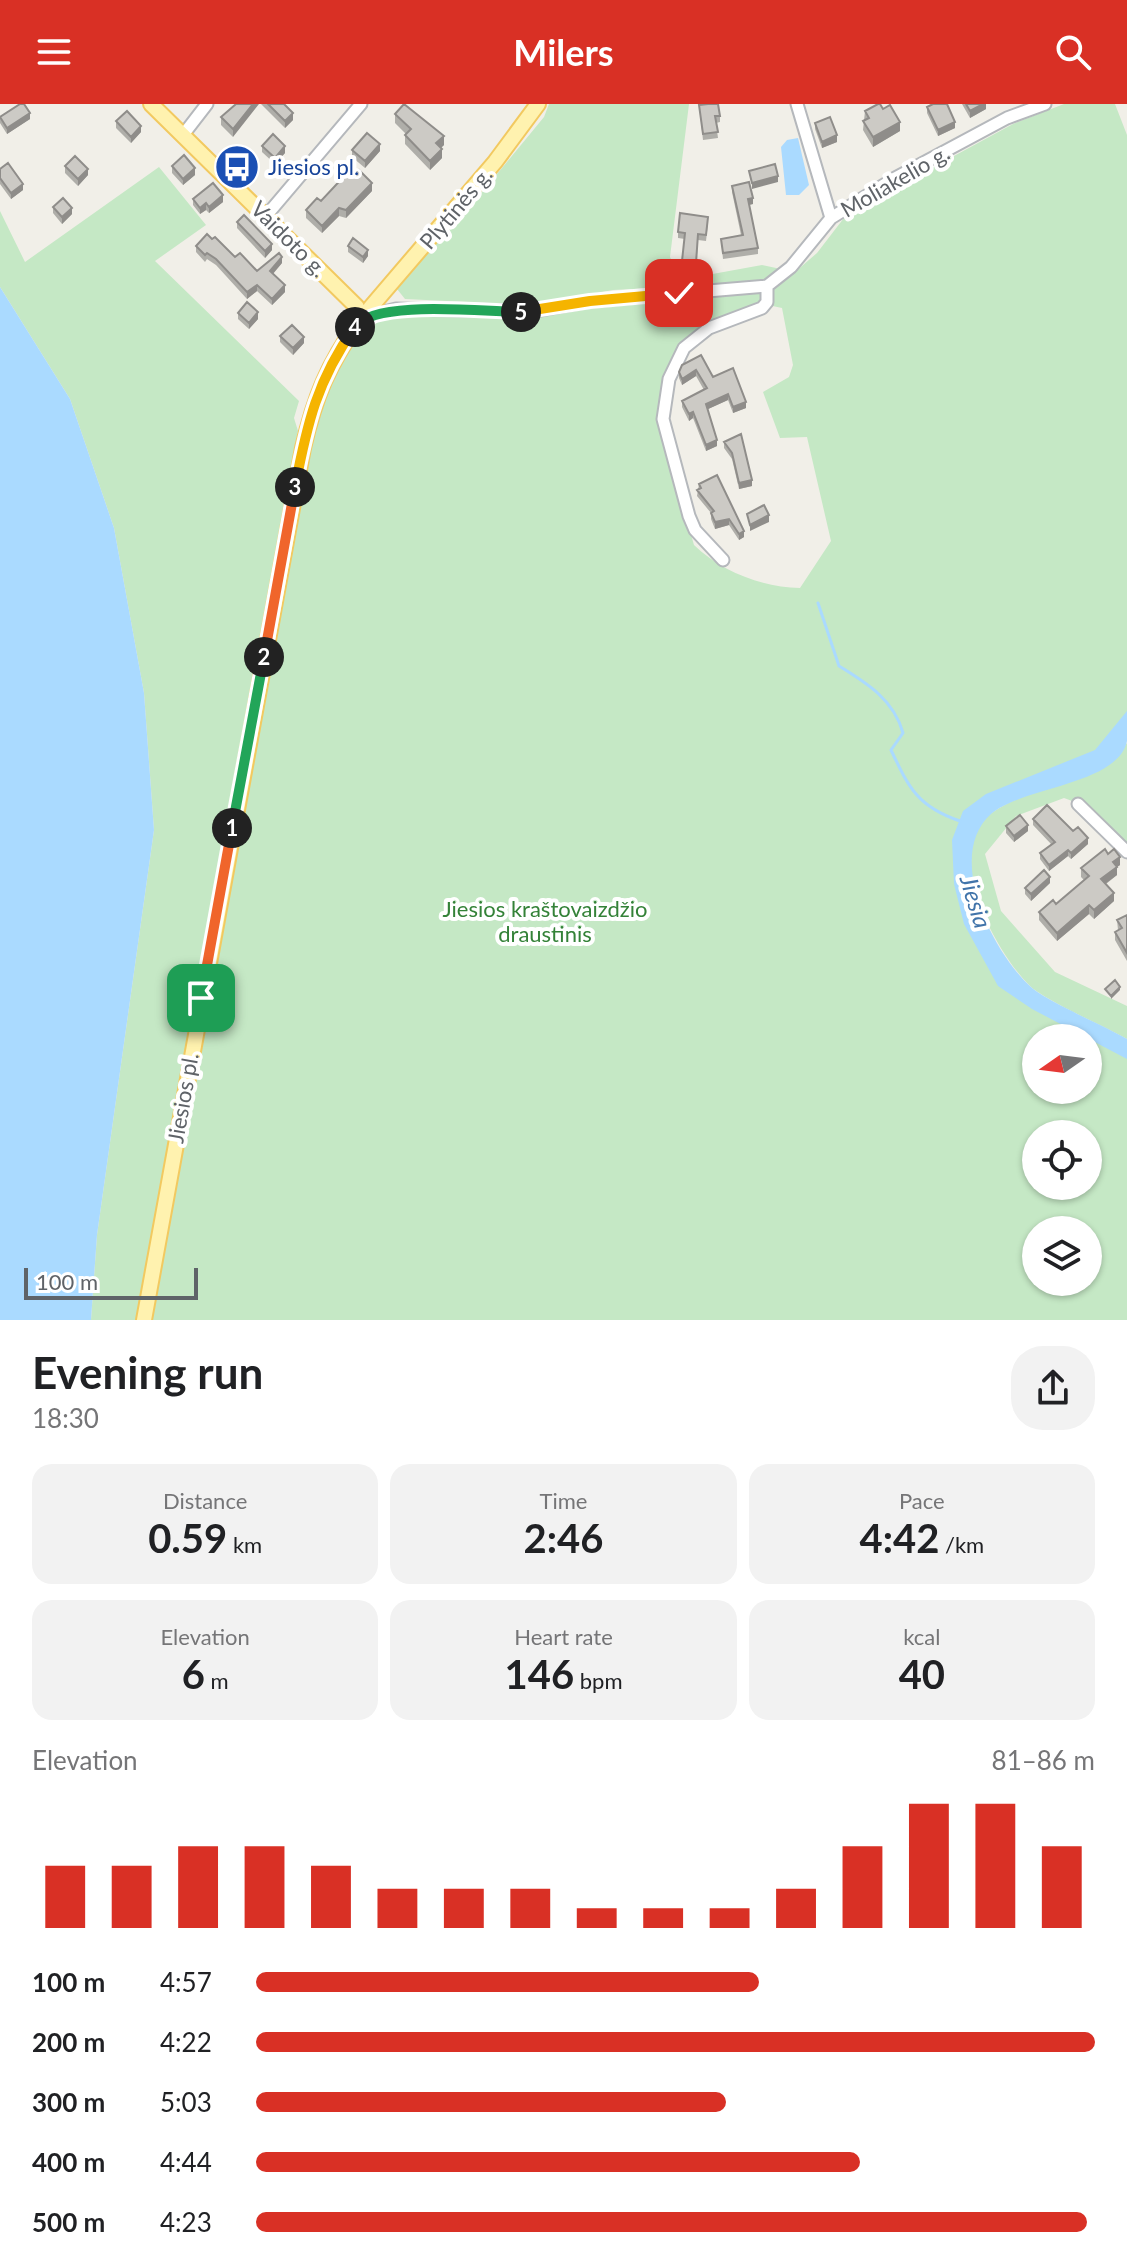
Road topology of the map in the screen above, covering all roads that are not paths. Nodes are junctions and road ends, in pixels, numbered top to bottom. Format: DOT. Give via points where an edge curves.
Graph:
graph roads {
  1 [pos="151,104"];
  2 [pos="207,104"];
  3 [pos="361,104"];
  4 [pos="538,104"];
  5 [pos="797,104"];
  6 [pos="1001,104"];
  7 [pos="1045,104"];
  8 [pos="1007,118"];
  9 [pos="183,135"];
  10 [pos="266,216"];
  11 [pos="831,218"];
  12 [pos="767,286"];
  13 [pos="365,313"];
  14 [pos="723,560"];
  15 [pos="1078,804"];
  16 [pos="1127,852"];
  17 [pos="144,1320"];
  1 -- 9 [label="main road, Vaidoto g."];
  2 -- 9 [label="street"];
  3 -- 10 [label="street"];
  4 -- 13 [label="main road, Plytinės g."];
  5 -- 11 [label="street"];
  6 -- 8 [label="street"];
  7 -- 8 [label="street, Moliakelio g."];
  8 -- 11 [label="street, Moliakelio g."];
  9 -- 10 [label="main road, Vaidoto g."];
  10 -- 13 [label="main road, Vaidoto g."];
  11 -- 12 [label="street, Moliakelio g." via="791,267"];
  12 -- 13 [label="street" via="590,301 536,311"];
  12 -- 14 [label="street, Moliakelio g." via="762,308 709,328 684,348 669,379 663,419 689,516"];
  13 -- 17 [label="main road, Jiesios pl." via="328,367 313,401"];
  15 -- 16 [label="street"];
}
